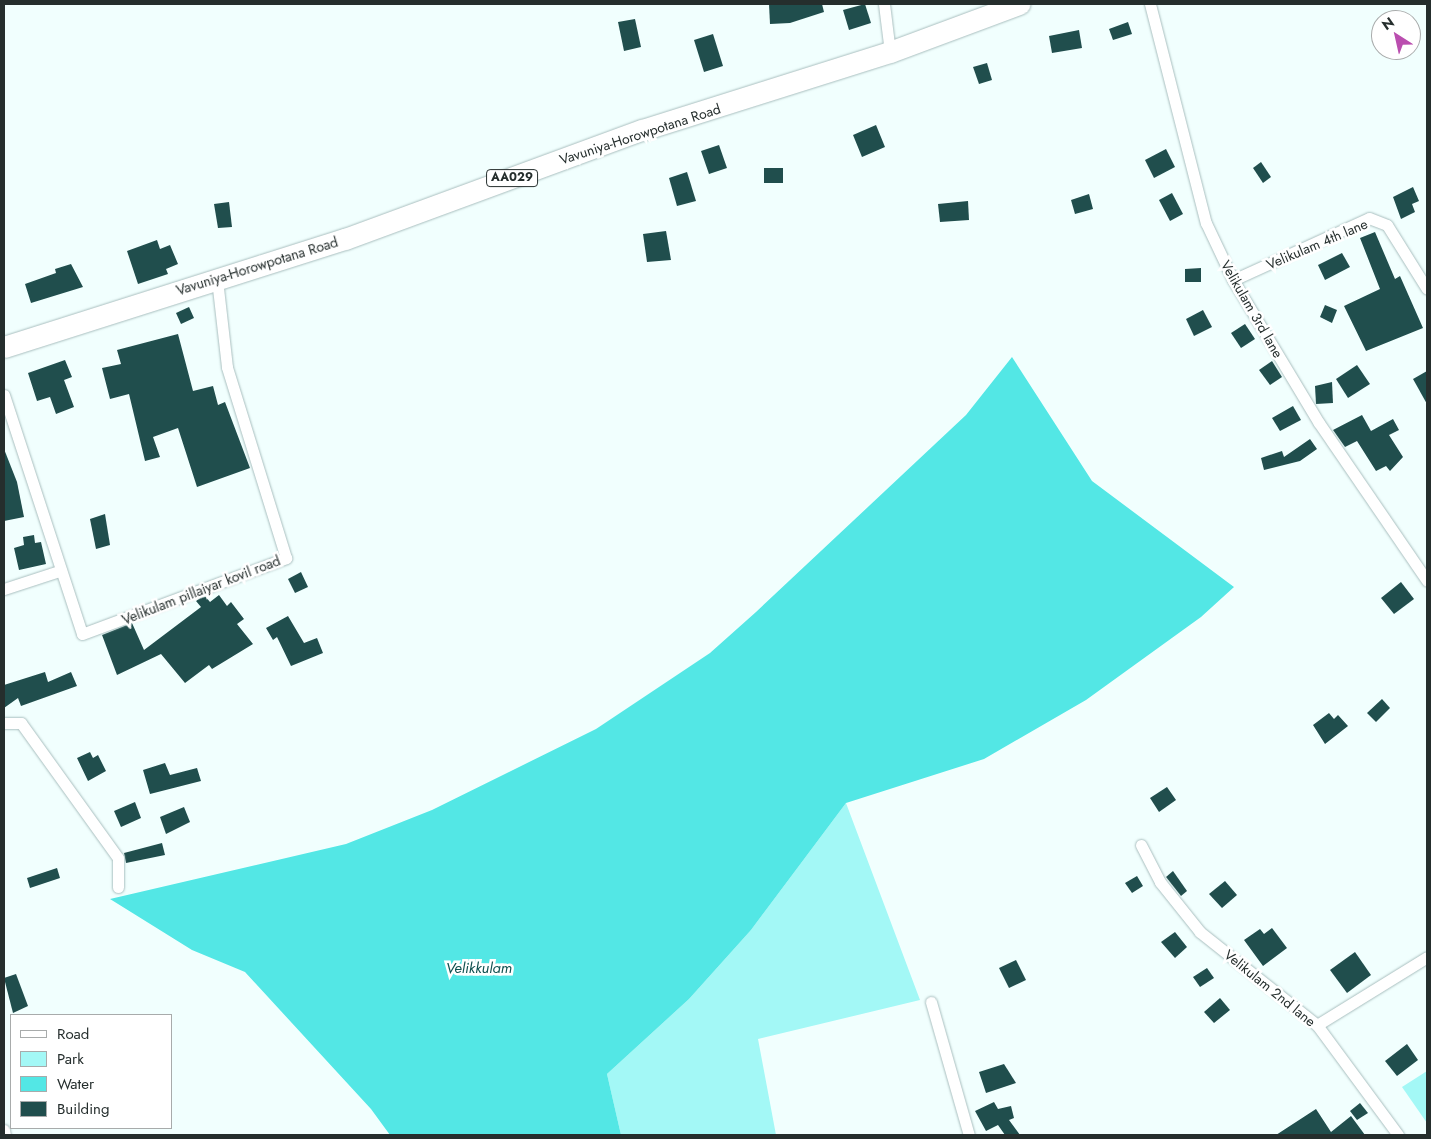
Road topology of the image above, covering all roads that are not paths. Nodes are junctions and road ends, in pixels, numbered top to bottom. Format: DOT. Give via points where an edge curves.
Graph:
graph roads {
  1 [pos="884,4"];
  2 [pos="1019,4"];
  3 [pos="1150,4"];
  4 [pos="890,52"];
  5 [pos="218,279"];
  6 [pos="1233,280"];
  7 [pos="1427,289"];
  8 [pos="4,347"];
  9 [pos="4,395"];
  10 [pos="59,571"];
  11 [pos="1427,581"];
  12 [pos="4,589"];
  13 [pos="4,723"];
  14 [pos="1141,845"];
  15 [pos="118,887"];
  16 [pos="1427,958"];
  17 [pos="931,1002"];
  18 [pos="1317,1025"];
  19 [pos="4,1130"];
  20 [pos="5,1135"];
  21 [pos="969,1135"];
  22 [pos="1398,1135"];
  1 -- 4 [label="street"];
  2 -- 4 [label="highway, Vavuniya-Horowpotana Road / AA029"];
  3 -- 6 [label="street, Velikulam 3rd lane" via="1206,223"];
  4 -- 5 [label="highway, Vavuniya-Horowpotana Road / AA029" via="642,130 345,239"];
  5 -- 8 [label="highway, Vavuniya-Horowpotana Road / AA029"];
  5 -- 10 [label="street, Velikulam pillaiyar kovil road" via="227,368 286,558 82,634"];
  6 -- 7 [label="street, Velikulam 4th lane" via="1369,218 1387,226"];
  6 -- 11 [label="street, Velikulam 3rd lane" via="1319,423"];
  9 -- 10 [label="street, Velikulam pillaiyar kovil road"];
  10 -- 12 [label="street"];
  13 -- 15 [label="street" via="21,723 118,858"];
  14 -- 18 [label="street, Velikulam 2nd lane" via="1160,882 1200,932"];
  16 -- 18 [label="street"];
  17 -- 21 [label="street"];
  18 -- 22 [label="street, Velikulam 2nd lane"];
  19 -- 20 [label="street"];
}
